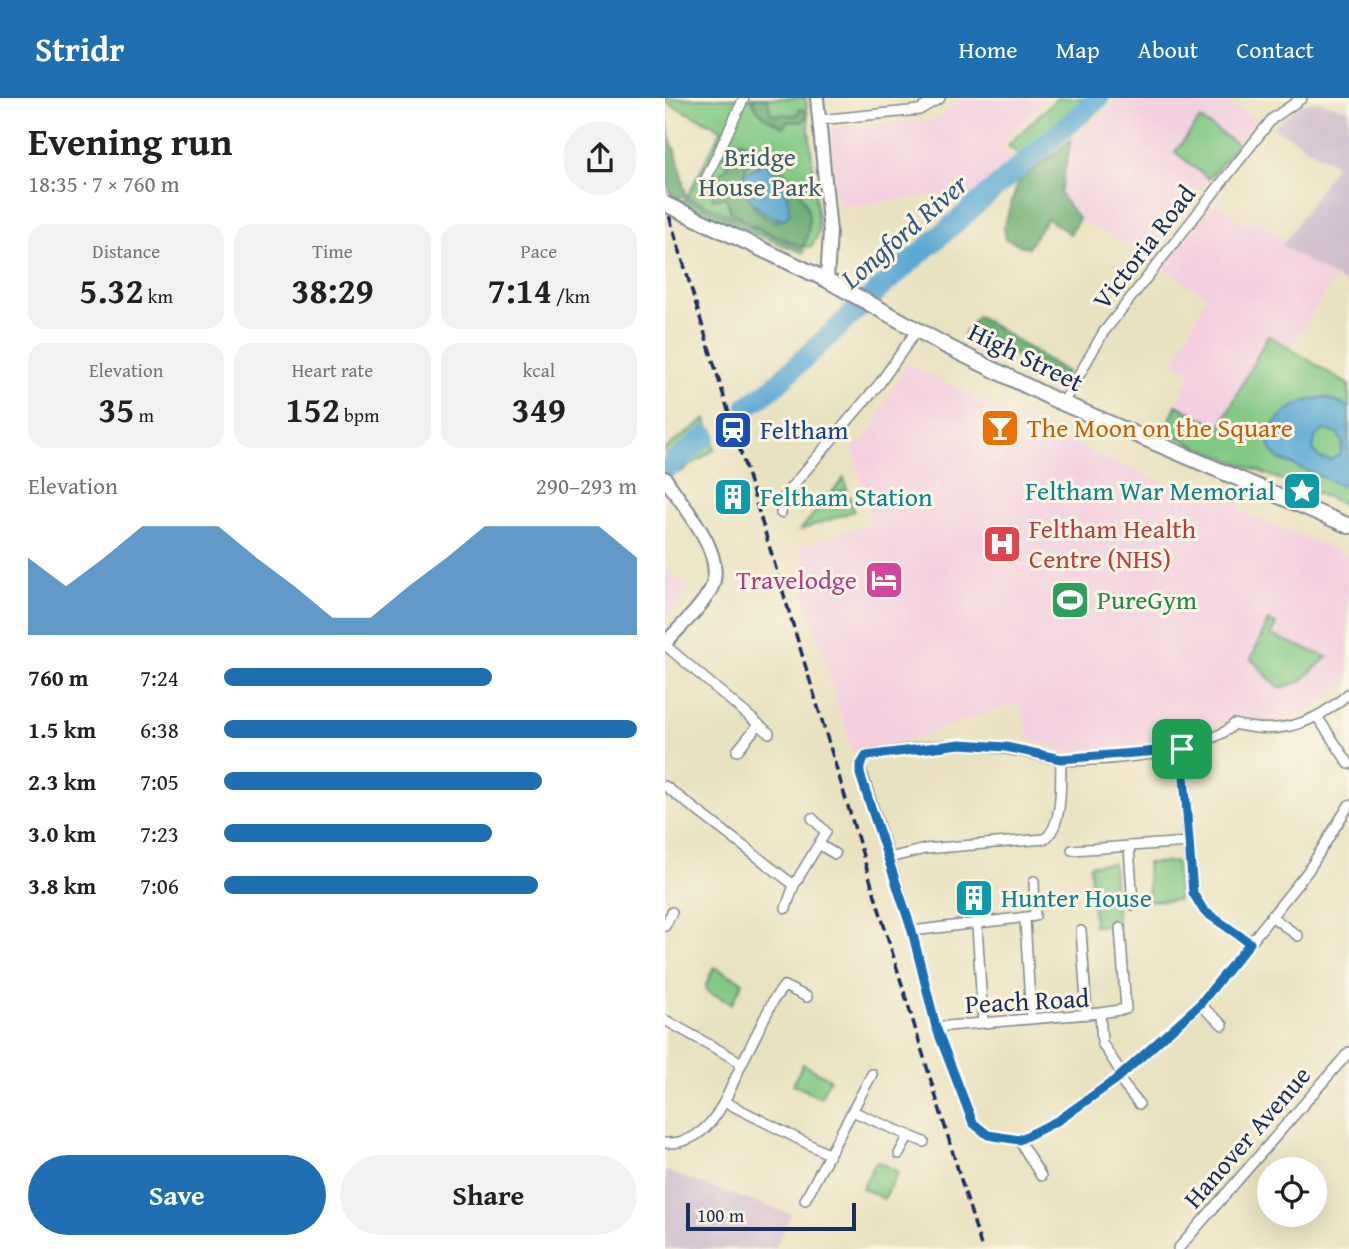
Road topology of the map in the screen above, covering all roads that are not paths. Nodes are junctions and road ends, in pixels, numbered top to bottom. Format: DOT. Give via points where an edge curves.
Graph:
graph roads {
  1 [pos="744,98"];
  2 [pos="817,98"];
  3 [pos="940,98"];
  4 [pos="1302,98"];
  5 [pos="819,120"];
  6 [pos="705,181"];
  7 [pos="665,204"];
  8 [pos="827,281"];
  9 [pos="918,330"];
  10 [pos="1063,403"];
  11 [pos="665,478"];
  12 [pos="781,513"];
  13 [pos="1349,526"];
  14 [pos="666,642"];
  15 [pos="1349,693"];
  16 [pos="1318,718"];
  17 [pos="758,725"];
  18 [pos="769,733"];
  19 [pos="1182,749"];
  20 [pos="737,751"];
  21 [pos="1061,759"];
  22 [pos="1349,764"];
  23 [pos="665,786"];
  24 [pos="1349,805"];
  25 [pos="812,818"];
  26 [pos="1189,842"];
  27 [pos="820,845"];
  28 [pos="1129,846"];
  29 [pos="1072,850"];
  30 [pos="835,854"];
  31 [pos="889,858"];
  32 [pos="1034,881"];
  33 [pos="794,886"];
  34 [pos="1133,905"];
  35 [pos="786,908"];
  36 [pos="672,912"];
  37 [pos="1271,916"];
  38 [pos="1025,920"];
  39 [pos="977,925"];
  40 [pos="665,926"];
  41 [pos="1120,928"];
  42 [pos="1081,930"];
  43 [pos="912,931"];
  44 [pos="1298,936"];
  45 [pos="1250,943"];
  46 [pos="807,997"];
  47 [pos="1200,1004"];
  48 [pos="1100,1013"];
  49 [pos="1087,1014"];
  50 [pos="1031,1018"];
  51 [pos="665,1020"];
  52 [pos="983,1023"];
  53 [pos="1223,1026"];
  54 [pos="936,1027"];
  55 [pos="1349,1052"];
  56 [pos="742,1063"];
  57 [pos="872,1074"];
  58 [pos="1120,1076"];
  59 [pos="725,1102"];
  60 [pos="1139,1104"];
  61 [pos="852,1111"];
  62 [pos="909,1135"];
  63 [pos="1019,1140"];
  64 [pos="924,1142"];
  65 [pos="665,1143"];
  66 [pos="828,1154"];
  67 [pos="899,1154"];
  68 [pos="1041,1176"];
  69 [pos="805,1200"];
  70 [pos="1178,1249"];
  1 -- 6 [label="street"];
  2 -- 5 [label="main road"];
  3 -- 5 [label="street" via="919,110"];
  4 -- 10 [label="street, Victoria Road" via="1268,124 1103,333"];
  5 -- 8 [label="main road" via="829,218"];
  7 -- 8 [label="main road, High Street, bridge"];
  8 -- 9 [label="main road, High Street"];
  9 -- 10 [label="main road, High Street"];
  9 -- 12 [label="street" via="880,383 783,498"];
  10 -- 13 [label="main road, High Street"];
  11 -- 14 [label="main road" via="714,558 716,572 708,593"];
  14 -- 17 [label="street"];
  15 -- 16 [label="street"];
  16 -- 19 [label="street" via="1273,730 1234,724 1221,735"];
  16 -- 22 [label="street"];
  17 -- 18 [label="street"];
  17 -- 20 [label="street"];
  19 -- 21 [label="street"];
  19 -- 26 [label="street"];
  21 -- 31 [label="street" via="1057,817 1045,839 925,849"];
  21 -- 31 [label="street" via="1006,747 960,744 866,756 860,774"];
  23 -- 33 [label="street"];
  24 -- 37 [label="street" via="1308,871"];
  25 -- 27 [label="street" via="826,832"];
  26 -- 28 [label="street"];
  26 -- 45 [label="street" via="1192,884 1199,905"];
  27 -- 30 [label="street"];
  27 -- 33 [label="street"];
  28 -- 29 [label="street"];
  28 -- 34 [label="street"];
  31 -- 43 [label="street"];
  32 -- 38 [label="street" via="1035,916"];
  33 -- 35 [label="street"];
  36 -- 40 [label="street"];
  37 -- 44 [label="street"];
  37 -- 45 [label="street"];
  38 -- 39 [label="street"];
  38 -- 50 [label="street"];
  39 -- 43 [label="street"];
  39 -- 52 [label="street"];
  41 -- 48 [label="street" via="1126,1009"];
  42 -- 49 [label="street"];
  43 -- 54 [label="street"];
  45 -- 47 [label="street"];
  46 -- 56 [label="street" via="784,986"];
  47 -- 53 [label="street"];
  47 -- 58 [label="street"];
  48 -- 49 [label="street, Peach Road"];
  48 -- 58 [label="street, Peach Road" via="1102,1044"];
  49 -- 50 [label="street, Peach Road"];
  50 -- 52 [label="street, Peach Road"];
  51 -- 56 [label="street"];
  52 -- 54 [label="street, Peach Road"];
  54 -- 63 [label="street" via="973,1123 988,1135"];
  55 -- 70 [label="street, Hanover Avenue"];
  56 -- 59 [label="street"];
  57 -- 61 [label="street"];
  58 -- 60 [label="street, Peach Road"];
  58 -- 63 [label="street" via="1059,1120"];
  59 -- 65 [label="street" via="708,1127 678,1144"];
  59 -- 66 [label="street"];
  61 -- 62 [label="street"];
  61 -- 66 [label="street"];
  62 -- 64 [label="street"];
  62 -- 67 [label="street"];
  63 -- 68 [label="street"];
  66 -- 69 [label="street"];
}
